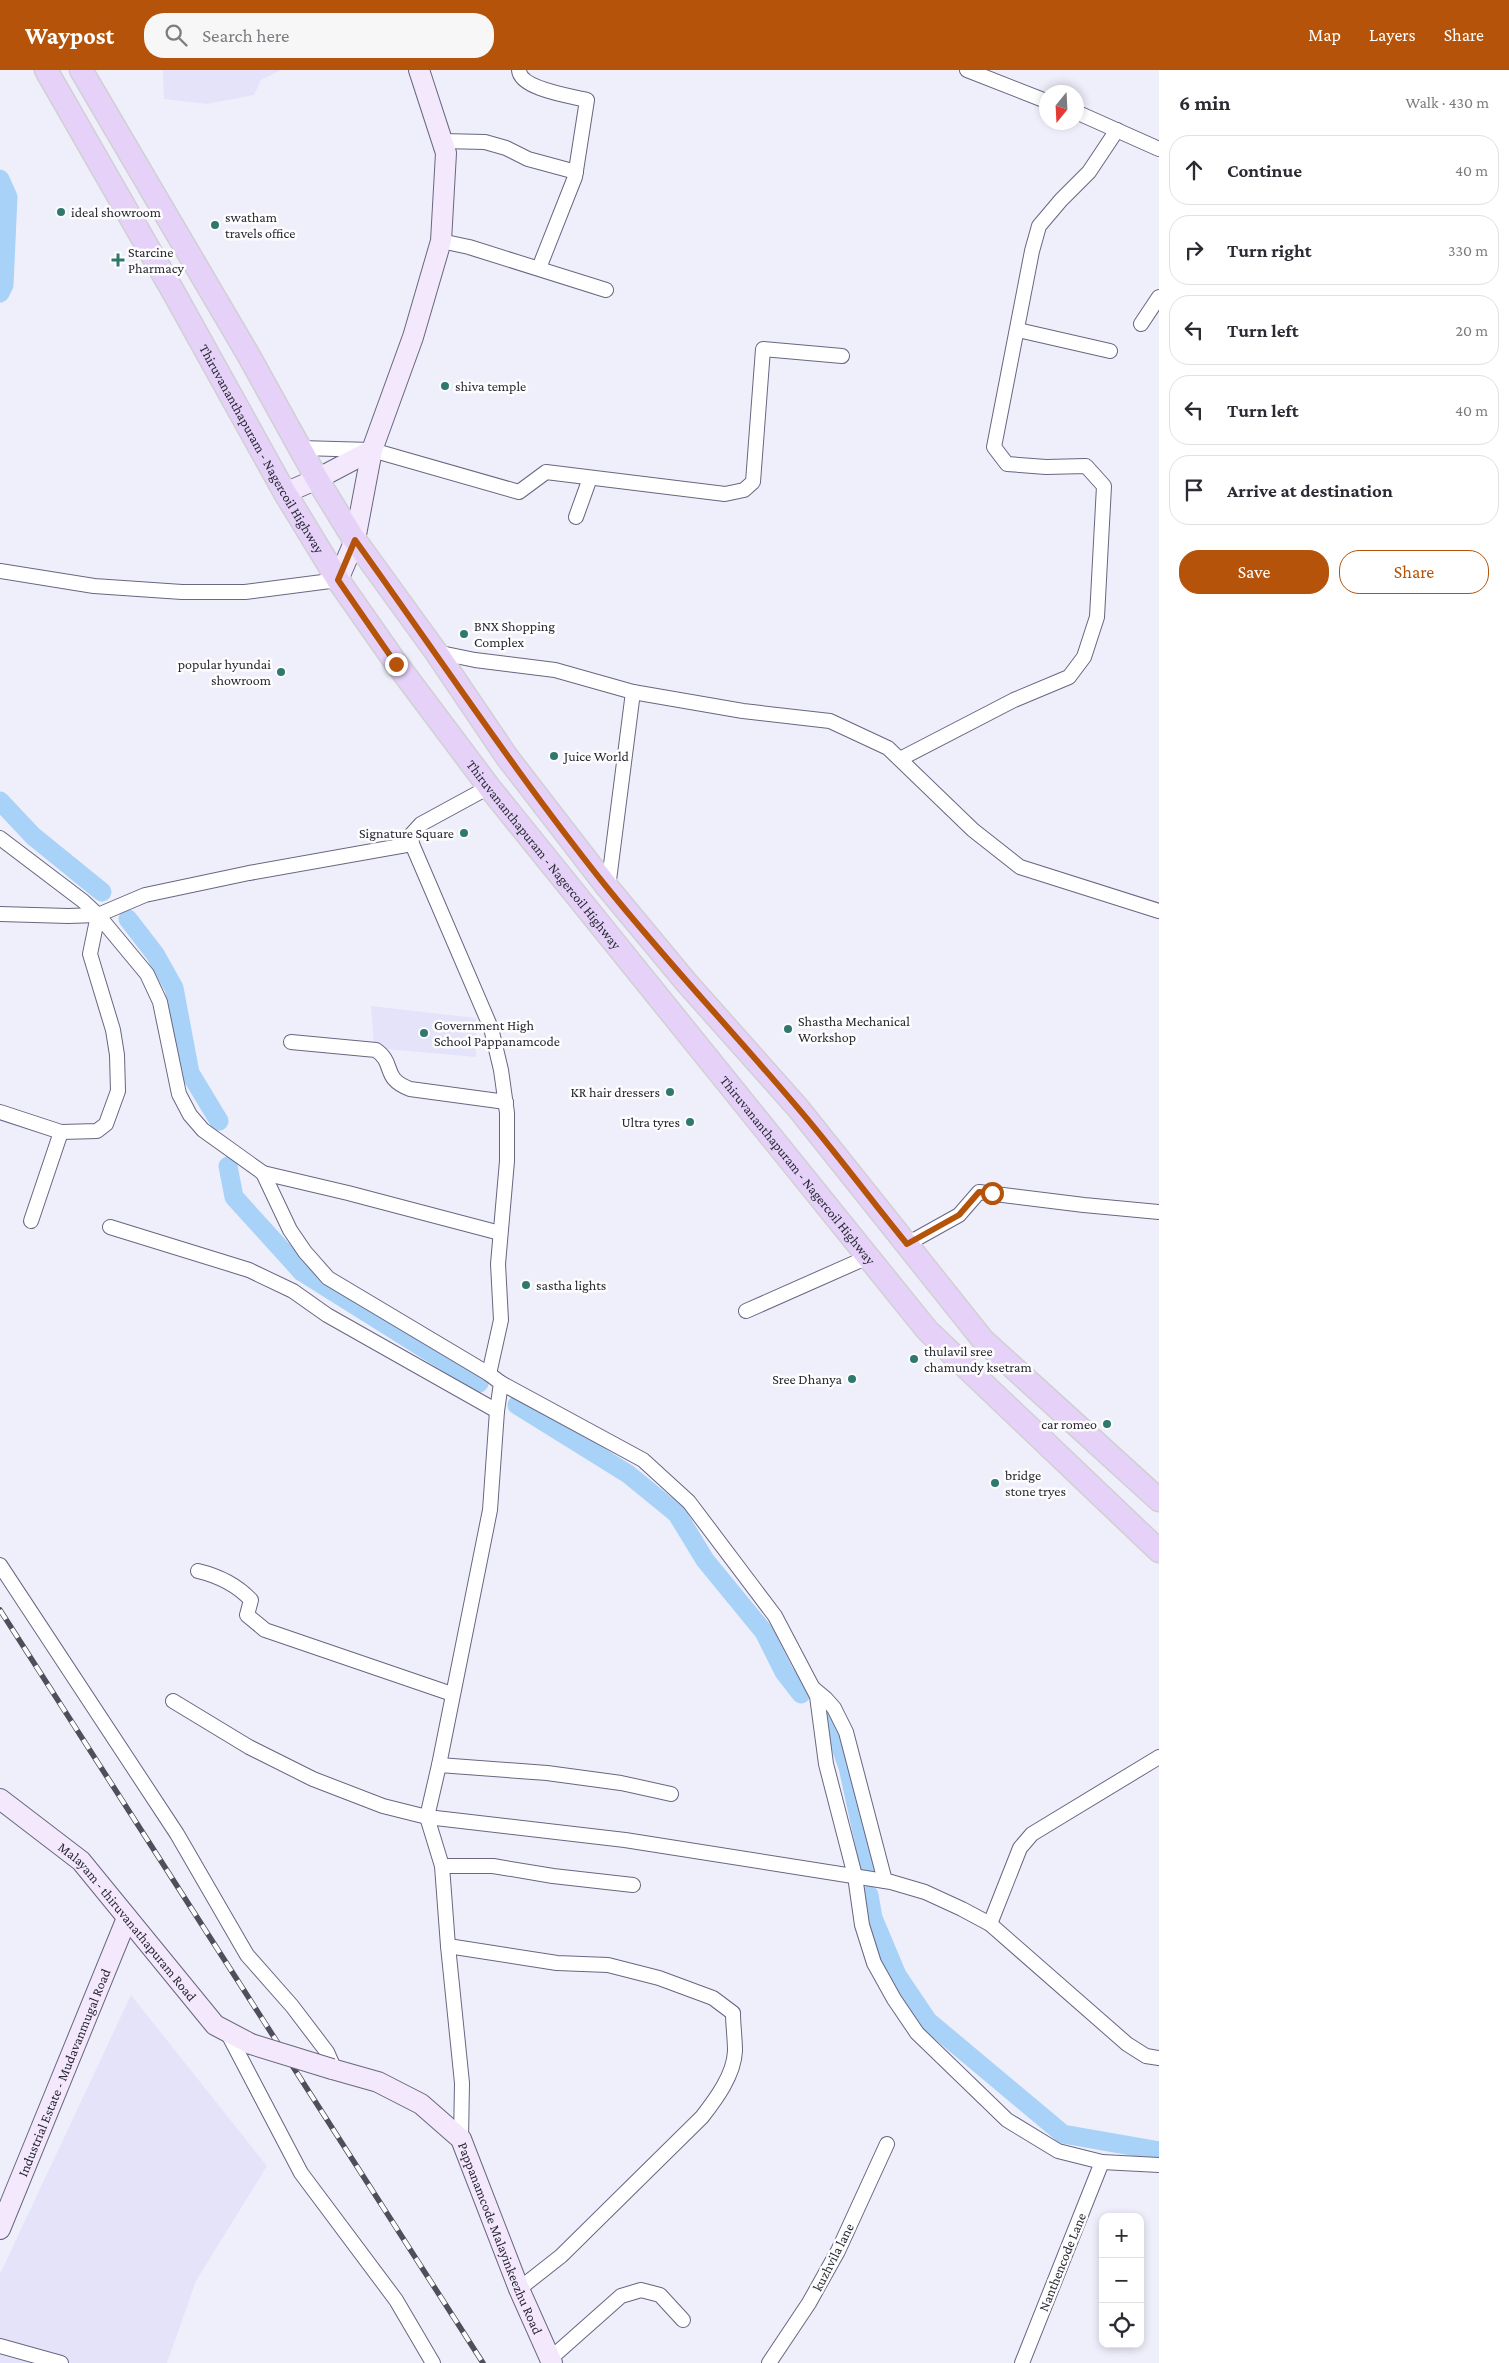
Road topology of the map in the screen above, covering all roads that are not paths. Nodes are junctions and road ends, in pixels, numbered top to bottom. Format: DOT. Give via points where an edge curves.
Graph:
graph roads {
  1 [pos="46,70"];
  2 [pos="81,70"];
  3 [pos="419,70"];
  4 [pos="519,70"];
  5 [pos="967,70"];
  6 [pos="1039,98"];
  7 [pos="1084,116"];
  8 [pos="1117,130"];
  9 [pos="442,141"];
  10 [pos="1159,149"];
  11 [pos="576,172"];
  12 [pos="441,241"];
  13 [pos="539,268"];
  14 [pos="606,290"];
  15 [pos="1159,298"];
  16 [pos="1142,324"];
  17 [pos="1018,330"];
  18 [pos="1110,351"];
  19 [pos="842,356"];
  20 [pos="300,448"];
  21 [pos="372,450"];
  22 [pos="590,478"];
  23 [pos="317,479"];
  24 [pos="285,493"];
  25 [pos="576,517"];
  26 [pos="355,540"];
  27 [pos="0,571"];
  28 [pos="338,580"];
  29 [pos="436,652"];
  30 [pos="633,692"];
  31 [pos="900,759"];
  32 [pos="490,787"];
  33 [pos="0,838"];
  34 [pos="412,844"];
  35 [pos="608,888"];
  36 [pos="1159,911"];
  37 [pos="0,914"];
  38 [pos="98,914"];
  39 [pos="291,1042"];
  40 [pos="506,1102"];
  41 [pos="0,1112"];
  42 [pos="61,1132"];
  43 [pos="262,1173"];
  44 [pos="1159,1212"];
  45 [pos="31,1221"];
  46 [pos="110,1227"];
  47 [pos="500,1233"];
  48 [pos="907,1244"];
  49 [pos="868,1257"];
  50 [pos="746,1311"];
  51 [pos="489,1374"];
  52 [pos="501,1383"];
  53 [pos="497,1411"];
  54 [pos="1159,1500"];
  55 [pos="1159,1551"];
  56 [pos="0,1565"];
  57 [pos="198,1571"];
  58 [pos="813,1689"];
  59 [pos="452,1694"];
  60 [pos="173,1701"];
  61 [pos="1159,1757"];
  62 [pos="439,1764"];
  63 [pos="671,1794"];
  64 [pos="0,1799"];
  65 [pos="427,1817"];
  66 [pos="442,1866"];
  67 [pos="855,1876"];
  68 [pos="885,1881"];
  69 [pos="633,1885"];
  70 [pos="127,1918"];
  71 [pos="990,1924"];
  72 [pos="448,1946"];
  73 [pos="227,2031"];
  74 [pos="251,2044"];
  75 [pos="1159,2058"];
  76 [pos="334,2069"];
  77 [pos="461,2139"];
  78 [pos="887,2144"];
  79 [pos="1102,2162"];
  80 [pos="1159,2165"];
  81 [pos="0,2229"];
  82 [pos="519,2289"];
  83 [pos="683,2320"];
  84 [pos="0,2346"];
  85 [pos="551,2361"];
  86 [pos="60,2363"];
  87 [pos="433,2363"];
  88 [pos="769,2363"];
  89 [pos="1022,2363"];
  1 -- 24 [label="main road, Thiruvananthapuram - Nagercoil Highway"];
  2 -- 20 [label="main road, Thiruvananthapuram - Nagercoil Highway"];
  3 -- 9 [label="street"];
  4 -- 11 [label="street" via="524,82 587,100"];
  5 -- 6 [label="street"];
  7 -- 8 [label="street"];
  8 -- 10 [label="street"];
  8 -- 17 [label="street" via="1089,172 1039,226"];
  9 -- 11 [label="street" via="485,142 528,159"];
  9 -- 12 [label="street" via="446,153"];
  11 -- 13 [label="street"];
  12 -- 13 [label="street"];
  12 -- 21 [label="street" via="412,337"];
  13 -- 14 [label="street"];
  15 -- 16 [label="street"];
  17 -- 18 [label="street"];
  17 -- 31 [label="street" via="994,447 1006,464 1086,466 1104,486 1097,617 1084,657 1069,677 1014,700"];
  19 -- 22 [label="street" via="763,349 753,482 744,490 725,494"];
  20 -- 21 [label="street"];
  20 -- 23 [label="main road, Thiruvananthapuram - Nagercoil Highway"];
  21 -- 22 [label="street" via="519,492 546,472"];
  21 -- 23 [label="street"];
  21 -- 26 [label="street"];
  22 -- 25 [label="street"];
  23 -- 24 [label="street"];
  23 -- 26 [label="main road, Thiruvananthapuram - Nagercoil Highway"];
  24 -- 28 [label="main road, Thiruvananthapuram - Nagercoil Highway"];
  26 -- 28 [label="street"];
  26 -- 29 [label="main road, Thiruvananthapuram - Nagercoil Highway"];
  27 -- 28 [label="street" via="94,586 182,592 245,592"];
  28 -- 32 [label="main road, Thiruvananthapuram - Nagercoil Highway" via="396,664"];
  29 -- 30 [label="street" via="555,670"];
  29 -- 35 [label="main road, Thiruvananthapuram - Nagercoil Highway" via="507,757"];
  30 -- 31 [label="street" via="830,722 888,748"];
  30 -- 35 [label="street"];
  31 -- 36 [label="street" via="973,830 1020,867"];
  32 -- 34 [label="street" via="421,824 411,835"];
  32 -- 49 [label="main road, Thiruvananthapuram - Nagercoil Highway"];
  33 -- 38 [label="street"];
  34 -- 38 [label="street" via="145,895"];
  34 -- 40 [label="street" via="491,1028"];
  35 -- 48 [label="main road, Thiruvananthapuram - Nagercoil Highway" via="798,1108"];
  37 -- 38 [label="street"];
  38 -- 42 [label="street" via="90,954 113,1030 118,1091 106,1124 97,1131"];
  38 -- 43 [label="street" via="147,974 160,1002 179,1094 190,1115 203,1130"];
  39 -- 40 [label="street" via="376,1050 384,1056 397,1084 410,1089"];
  40 -- 47 [label="street" via="507,1161"];
  41 -- 42 [label="street"];
  42 -- 45 [label="street"];
  43 -- 47 [label="street"];
  43 -- 51 [label="street" via="290,1230 328,1278"];
  44 -- 48 [label="street" via="979,1192 959,1215"];
  46 -- 53 [label="street" via="249,1270 293,1291 336,1320"];
  47 -- 51 [label="street" via="501,1320"];
  48 -- 54 [label="main road, Thiruvananthapuram - Nagercoil Highway" via="983,1340"];
  49 -- 50 [label="street"];
  49 -- 55 [label="main road, Thiruvananthapuram - Nagercoil Highway" via="927,1330"];
  51 -- 52 [label="street"];
  52 -- 53 [label="street"];
  52 -- 58 [label="street" via="642,1460 689,1502 775,1616"];
  53 -- 59 [label="street" via="490,1510"];
  56 -- 76 [label="street" via="178,1834 247,1954 327,2052"];
  57 -- 59 [label="street" via="216,1575 244,1593 251,1600 247,1614 266,1630"];
  58 -- 67 [label="street" via="817,1696 826,1764"];
  58 -- 68 [label="street" via="834,1708 846,1732"];
  59 -- 62 [label="street"];
  60 -- 65 [label="street" via="249,1747 313,1779 383,1806"];
  61 -- 71 [label="street" via="1032,1834 1020,1848"];
  62 -- 63 [label="street" via="547,1772"];
  62 -- 65 [label="street"];
  64 -- 70 [label="street, Malayam - thiruvanathapuram Road" via="81,1861"];
  65 -- 66 [label="street"];
  65 -- 67 [label="street" via="625,1840"];
  66 -- 69 [label="street" via="493,1866"];
  66 -- 72 [label="street"];
  67 -- 68 [label="street"];
  67 -- 79 [label="street" via="862,1925 874,1963 917,2034 1008,2120 1058,2151"];
  68 -- 71 [label="street" via="924,1892"];
  70 -- 73 [label="street, Malayam - thiruvanathapuram Road" via="215,2025"];
  70 -- 81 [label="street, Industrial Estate - Mudavanmugal Road"];
  71 -- 75 [label="street" via="1127,2044 1146,2056"];
  72 -- 77 [label="street" via="462,2083"];
  72 -- 82 [label="street" via="557,1963 608,1965 659,1978 712,1998 733,2012 735,2053 730,2073 714,2102 561,2256"];
  73 -- 74 [label="street, Malayam - thiruvanathapuram Road"];
  73 -- 87 [label="street" via="300,2172 396,2300"];
  74 -- 76 [label="street, Pappanamcode Malayinkeezhu Road, bridge"];
  76 -- 77 [label="street, Pappanamcode Malayinkeezhu Road" via="378,2082 421,2104"];
  77 -- 82 [label="street, Pappanamcode Malayinkeezhu Road"];
  78 -- 88 [label="street, kuzhvila lane" via="838,2251 809,2303"];
  79 -- 80 [label="street"];
  79 -- 89 [label="street, Nanthencode Lane"];
  82 -- 85 [label="street, Pappanamcode Malayinkeezhu Road"];
  83 -- 85 [label="street" via="660,2295 641,2290 621,2296"];
  84 -- 86 [label="street"];
}
